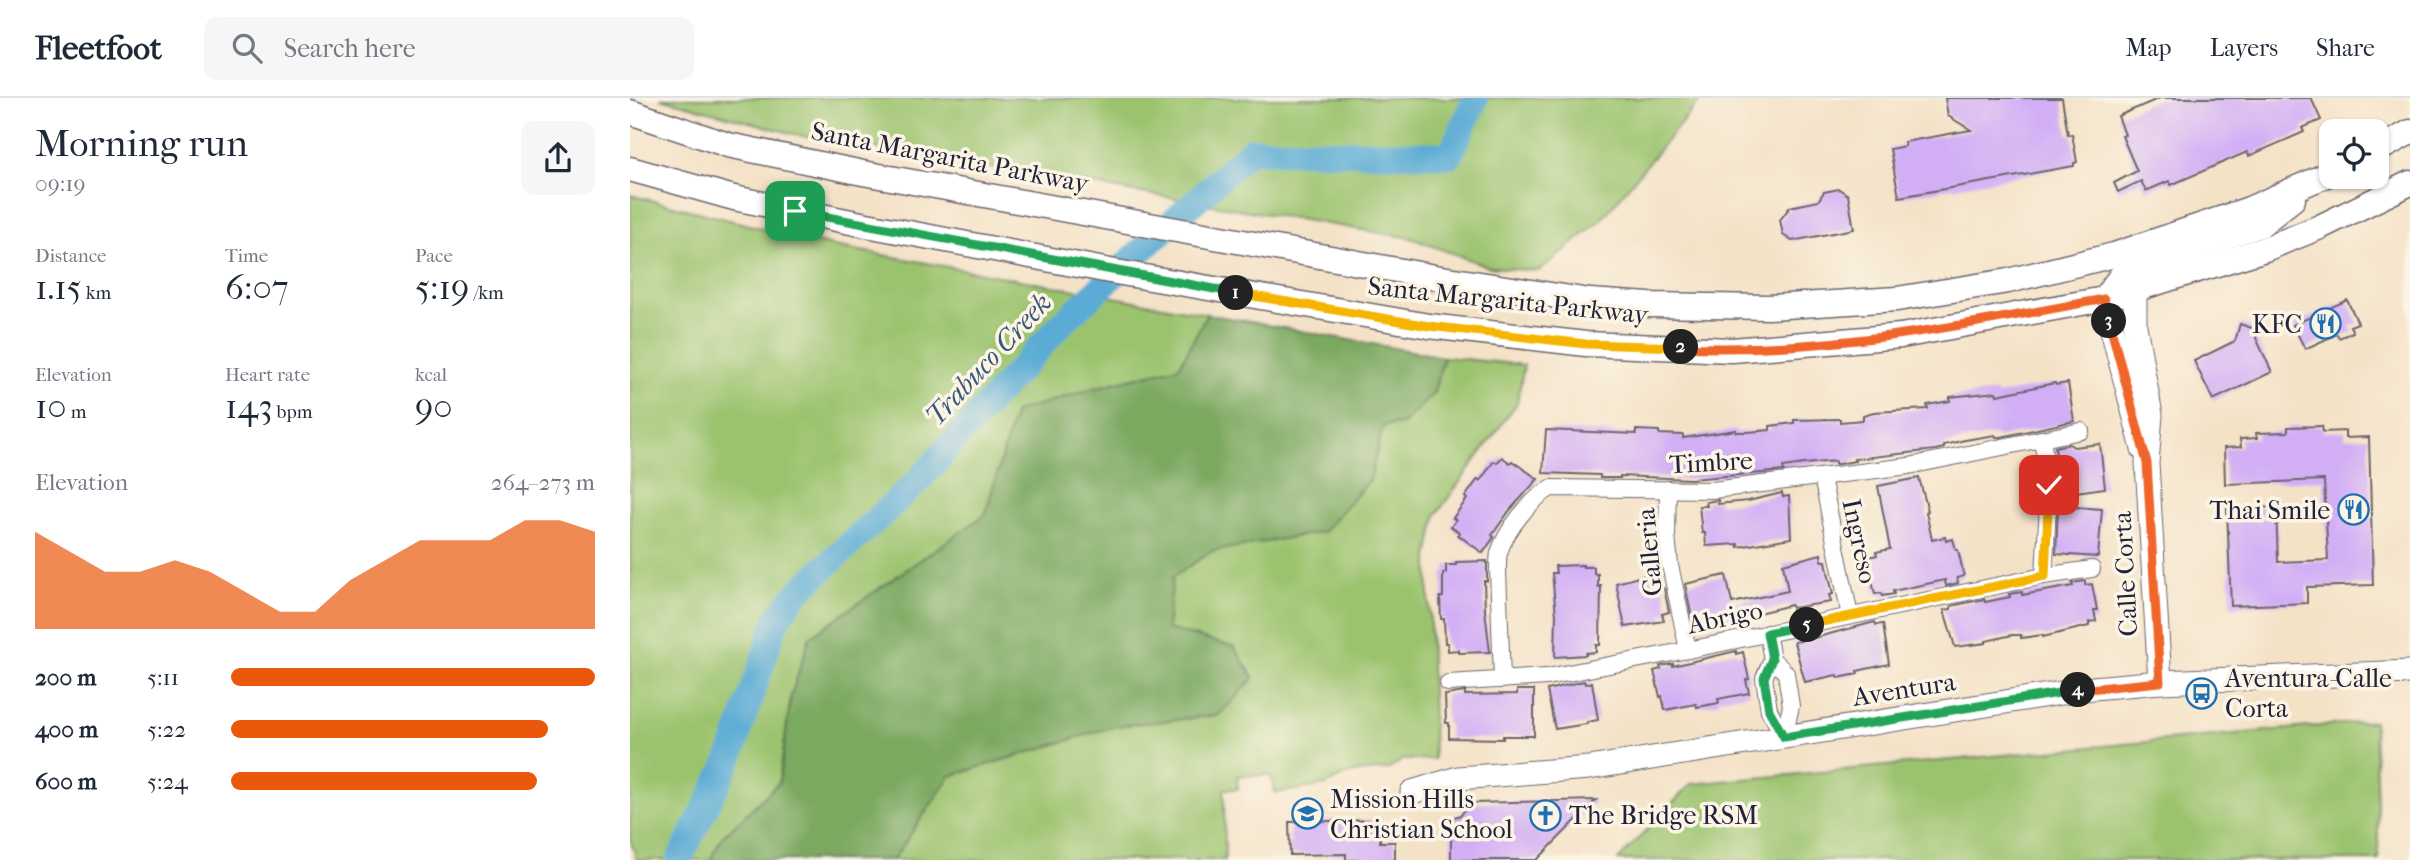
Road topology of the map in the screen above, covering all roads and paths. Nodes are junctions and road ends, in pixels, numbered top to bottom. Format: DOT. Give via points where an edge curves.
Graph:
graph roads {
  1 [pos="630,112"];
  2 [pos="2410,132"];
  3 [pos="2389,143"];
  4 [pos="630,169"];
  5 [pos="2319,178"];
  6 [pos="2319,180"];
  7 [pos="2410,183"];
  8 [pos="2135,290"];
  9 [pos="2104,299"];
  10 [pos="2081,431"];
  11 [pos="2042,439"];
  12 [pos="2147,463"];
  13 [pos="1822,477"];
  14 [pos="1668,489"];
  15 [pos="2092,569"];
  16 [pos="2045,576"];
  17 [pos="1850,616"];
  18 [pos="1767,633"];
  19 [pos="1688,650"];
  20 [pos="1772,659"];
  21 [pos="2410,672"];
  22 [pos="1502,680"];
  23 [pos="2160,682"];
  24 [pos="1448,683"];
  25 [pos="1784,737"];
  26 [pos="1412,792"];
  1 -- 5 [label="main road, Santa Margarita Parkway" via="728,145 863,173 1435,277 1590,301 1648,305 1769,307 1897,299 2008,281 2114,255 2249,209"];
  2 -- 3 [label="main road"];
  4 -- 9 [label="main road, Santa Margarita Parkway" via="734,198 1110,271 1429,326 1586,344 1732,350 1901,336"];
  6 -- 9 [label="main road" via="2260,225 2133,267"];
  7 -- 8 [label="main road, Santa Margarita Parkway" via="2320,227"];
  8 -- 9 [label="main road, Santa Margarita Parkway"];
  8 -- 12 [label="street, Calle Corta" via="2135,326 2151,415"];
  9 -- 12 [label="street, Calle Corta"];
  10 -- 11 [label="street, Timbre"];
  11 -- 13 [label="street, Timbre" via="1909,466"];
  11 -- 16 [label="street" via="2049,485"];
  12 -- 23 [label="street, Calle Corta"];
  13 -- 14 [label="street, Timbre" via="1713,490"];
  13 -- 17 [label="street, Ingreso"];
  14 -- 19 [label="street, Galleria" via="1670,565"];
  14 -- 22 [label="street, Timbre" via="1563,487 1540,494 1499,553"];
  15 -- 16 [label="street, Abrigo"];
  16 -- 17 [label="street, Abrigo"];
  17 -- 18 [label="street, Abrigo"];
  18 -- 19 [label="street, Abrigo"];
  18 -- 20 [label="street"];
  19 -- 22 [label="street, Abrigo" via="1547,677"];
  20 -- 25 [label="street" via="1764,678 1769,710"];
  20 -- 25 [label="street" via="1786,673 1791,706"];
  21 -- 23 [label="street, Aventura"];
  22 -- 24 [label="street, Abrigo"];
  23 -- 25 [label="street, Aventura" via="2018,699"];
  25 -- 26 [label="street, Aventura" via="1589,768 1458,778"];
}
